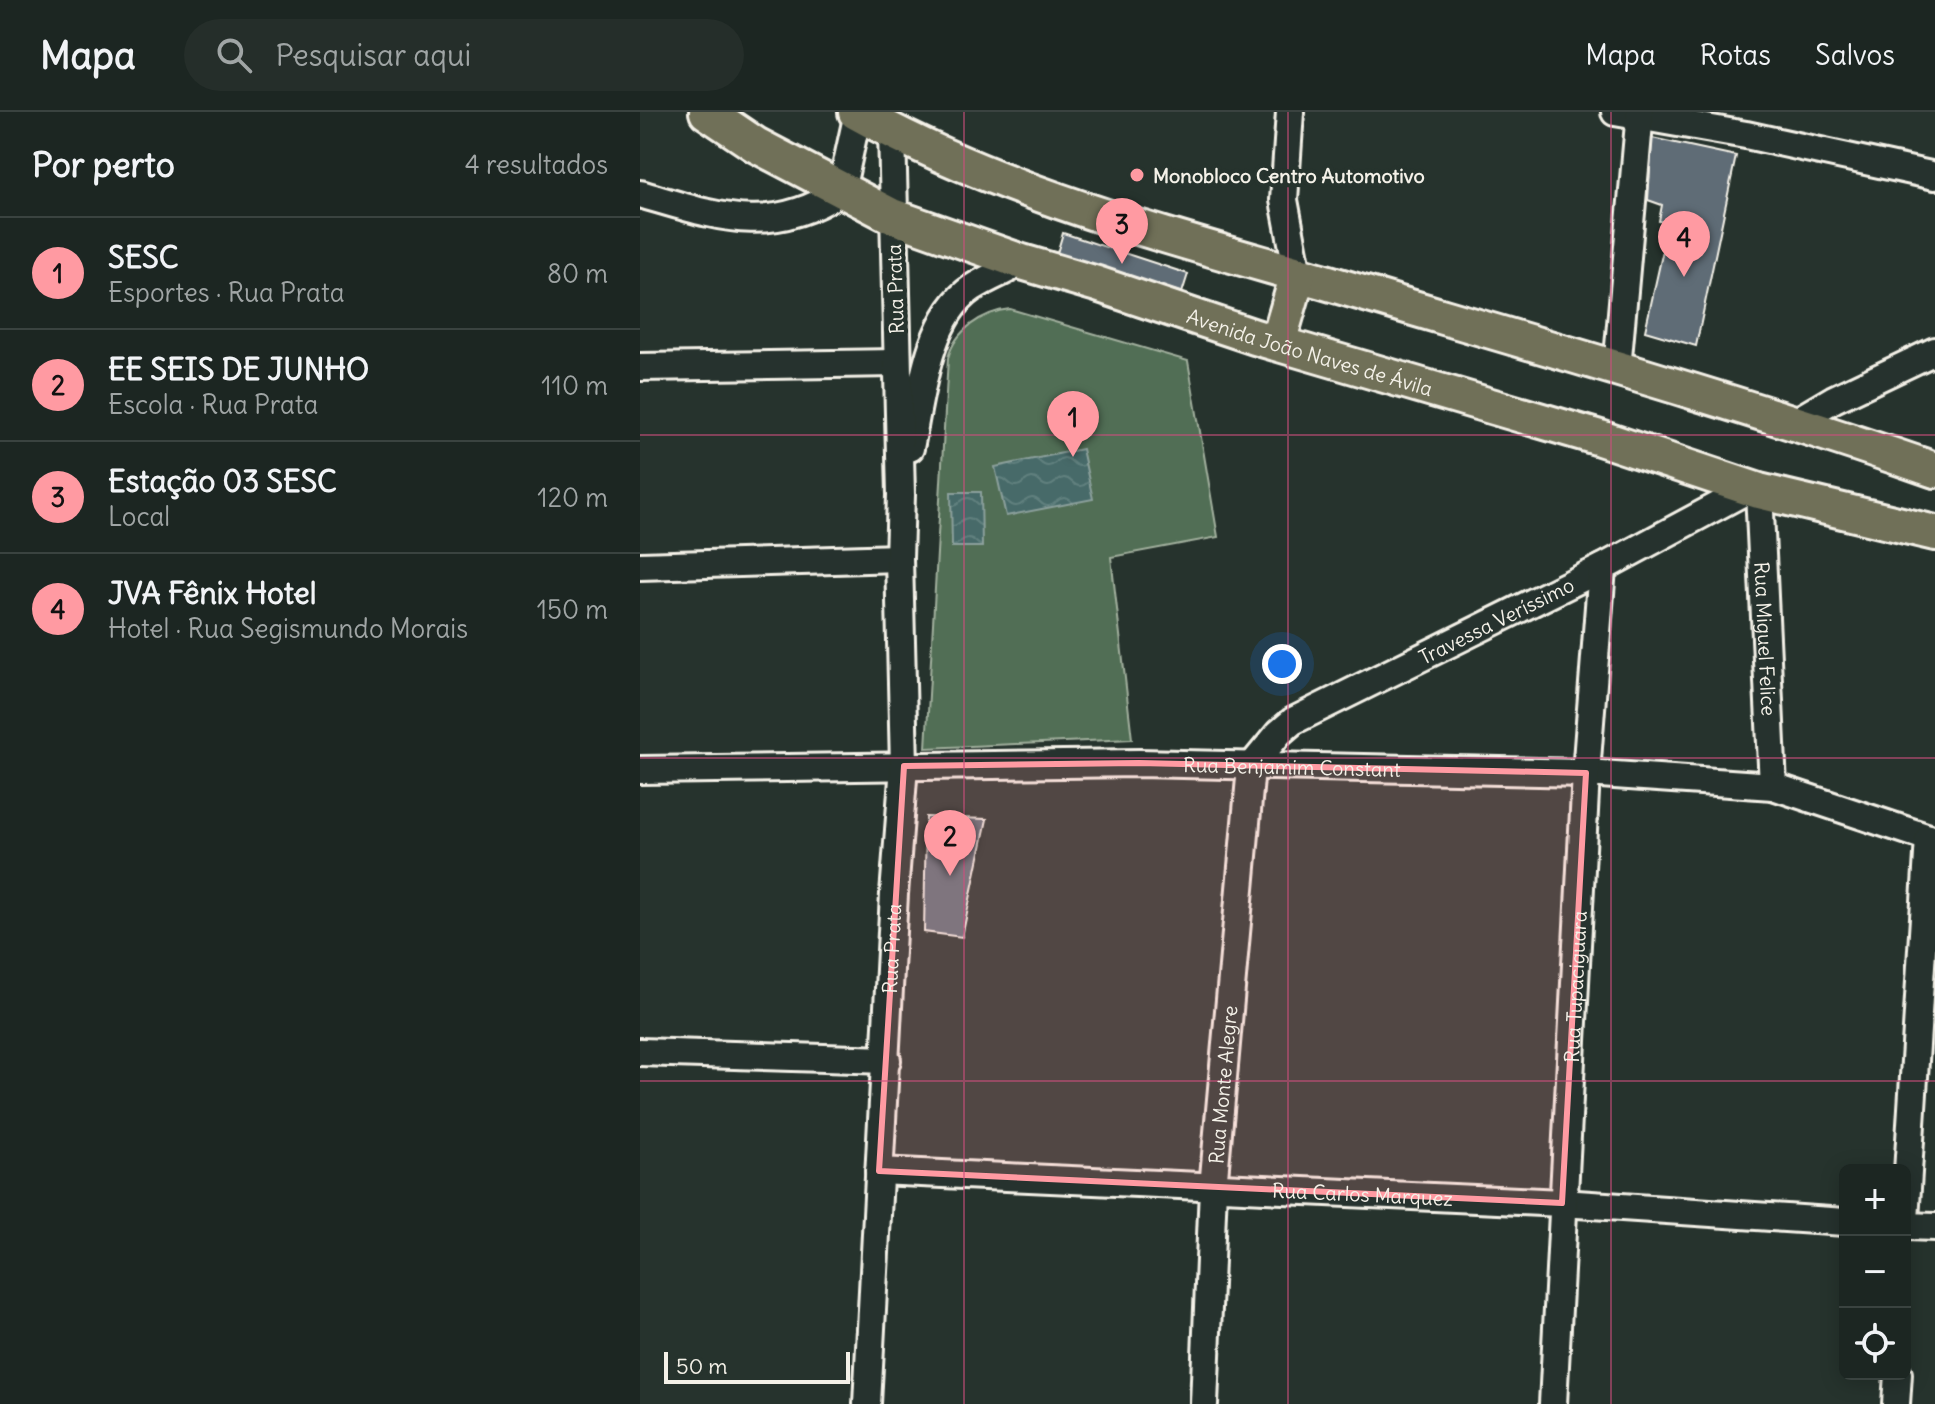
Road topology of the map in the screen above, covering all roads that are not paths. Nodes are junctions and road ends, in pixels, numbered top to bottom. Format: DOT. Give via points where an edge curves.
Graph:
graph roads {
  1 [pos="707,112"];
  2 [pos="1290,112"];
  3 [pos="857,113"];
  4 [pos="1631,114"];
  5 [pos="892,131"];
  6 [pos="1935,176"];
  7 [pos="841,191"];
  8 [pos="640,194"];
  9 [pos="892,216"];
  10 [pos="1022,262"];
  11 [pos="1298,274"];
  12 [pos="1278,343"];
  13 [pos="1935,351"];
  14 [pos="897,363"];
  15 [pos="640,367"];
  16 [pos="1617,369"];
  17 [pos="1795,422"];
  18 [pos="1935,470"];
  19 [pos="1755,489"];
  20 [pos="901,495"];
  21 [pos="1935,533"];
  22 [pos="899,558"];
  23 [pos="640,566"];
  24 [pos="1602,568"];
  25 [pos="904,766"];
  26 [pos="1251,767"];
  27 [pos="640,770"];
  28 [pos="1586,773"];
  29 [pos="1773,786"];
  30 [pos="1932,839"];
  31 [pos="640,1052"];
  32 [pos="887,1060"];
  33 [pos="1909,1164"];
  34 [pos="879,1171"];
  35 [pos="1213,1188"];
  36 [pos="1562,1203"];
  37 [pos="1839,1222"];
  38 [pos="1911,1226"];
  39 [pos="1935,1227"];
  40 [pos="1898,1380"];
  41 [pos="867,1404"];
  42 [pos="1204,1404"];
  43 [pos="1553,1404"];
  44 [pos="1896,1404"];
  1 -- 7 [label="main road, Avenida João Naves de Ávila"];
  2 -- 11 [label="street" via="1284,200"];
  3 -- 5 [label="main road"];
  3 -- 7 [label="street"];
  4 -- 6 [label="street"];
  4 -- 16 [label="street"];
  5 -- 9 [label="street, Rua Prata"];
  5 -- 11 [label="main road" via="996,180"];
  7 -- 8 [label="street" via="792,216 765,220 691,209"];
  7 -- 9 [label="main road, Avenida João Naves de Ávila"];
  9 -- 10 [label="main road, Avenida João Naves de Ávila"];
  9 -- 14 [label="street, Rua Prata"];
  10 -- 12 [label="main road, Avenida João Naves de Ávila"];
  10 -- 20 [label="street, Rua Prata" via="969,289 946,316 927,361"];
  11 -- 12 [label="main road"];
  11 -- 16 [label="main road"];
  12 -- 19 [label="main road, Avenida João Naves de Ávila"];
  13 -- 17 [label="street"];
  14 -- 15 [label="street"];
  14 -- 20 [label="street, Rua Prata"];
  16 -- 17 [label="main road"];
  17 -- 18 [label="main road"];
  19 -- 21 [label="main road, Avenida João Naves de Ávila"];
  19 -- 24 [label="street, Travessa Veríssimo"];
  19 -- 29 [label="street, Rua Miguel Felice"];
  20 -- 22 [label="street, Rua Prata"];
  22 -- 23 [label="street"];
  22 -- 25 [label="street, Rua Prata"];
  24 -- 26 [label="street, Travessa Veríssimo" via="1293,721"];
  24 -- 28 [label="street, Rua Tupaciguara"];
  25 -- 26 [label="street, Rua Benjamim Constant"];
  25 -- 27 [label="street, Rua Benjamim Constant"];
  25 -- 32 [label="street, Rua Prata"];
  26 -- 28 [label="street, Rua Benjamim Constant"];
  26 -- 35 [label="street, Rua Monte Alegre"];
  28 -- 29 [label="street, Rua Benjamim Constant"];
  28 -- 36 [label="street, Rua Tupaciguara"];
  29 -- 30 [label="street, Rua Benjamim Constant"];
  30 -- 33 [label="street"];
  31 -- 32 [label="street"];
  32 -- 34 [label="street, Rua Prata"];
  34 -- 35 [label="street, Rua Carlos Marquez"];
  34 -- 41 [label="street, Rua Prata"];
  35 -- 36 [label="street, Rua Carlos Marquez"];
  35 -- 42 [label="street, Rua Monte Alegre"];
  36 -- 37 [label="street, Rua Carlos Marquez"];
  36 -- 43 [label="street, Rua Tupaciguara"];
  38 -- 39 [label="street"];
  40 -- 44 [label="street"];
}
